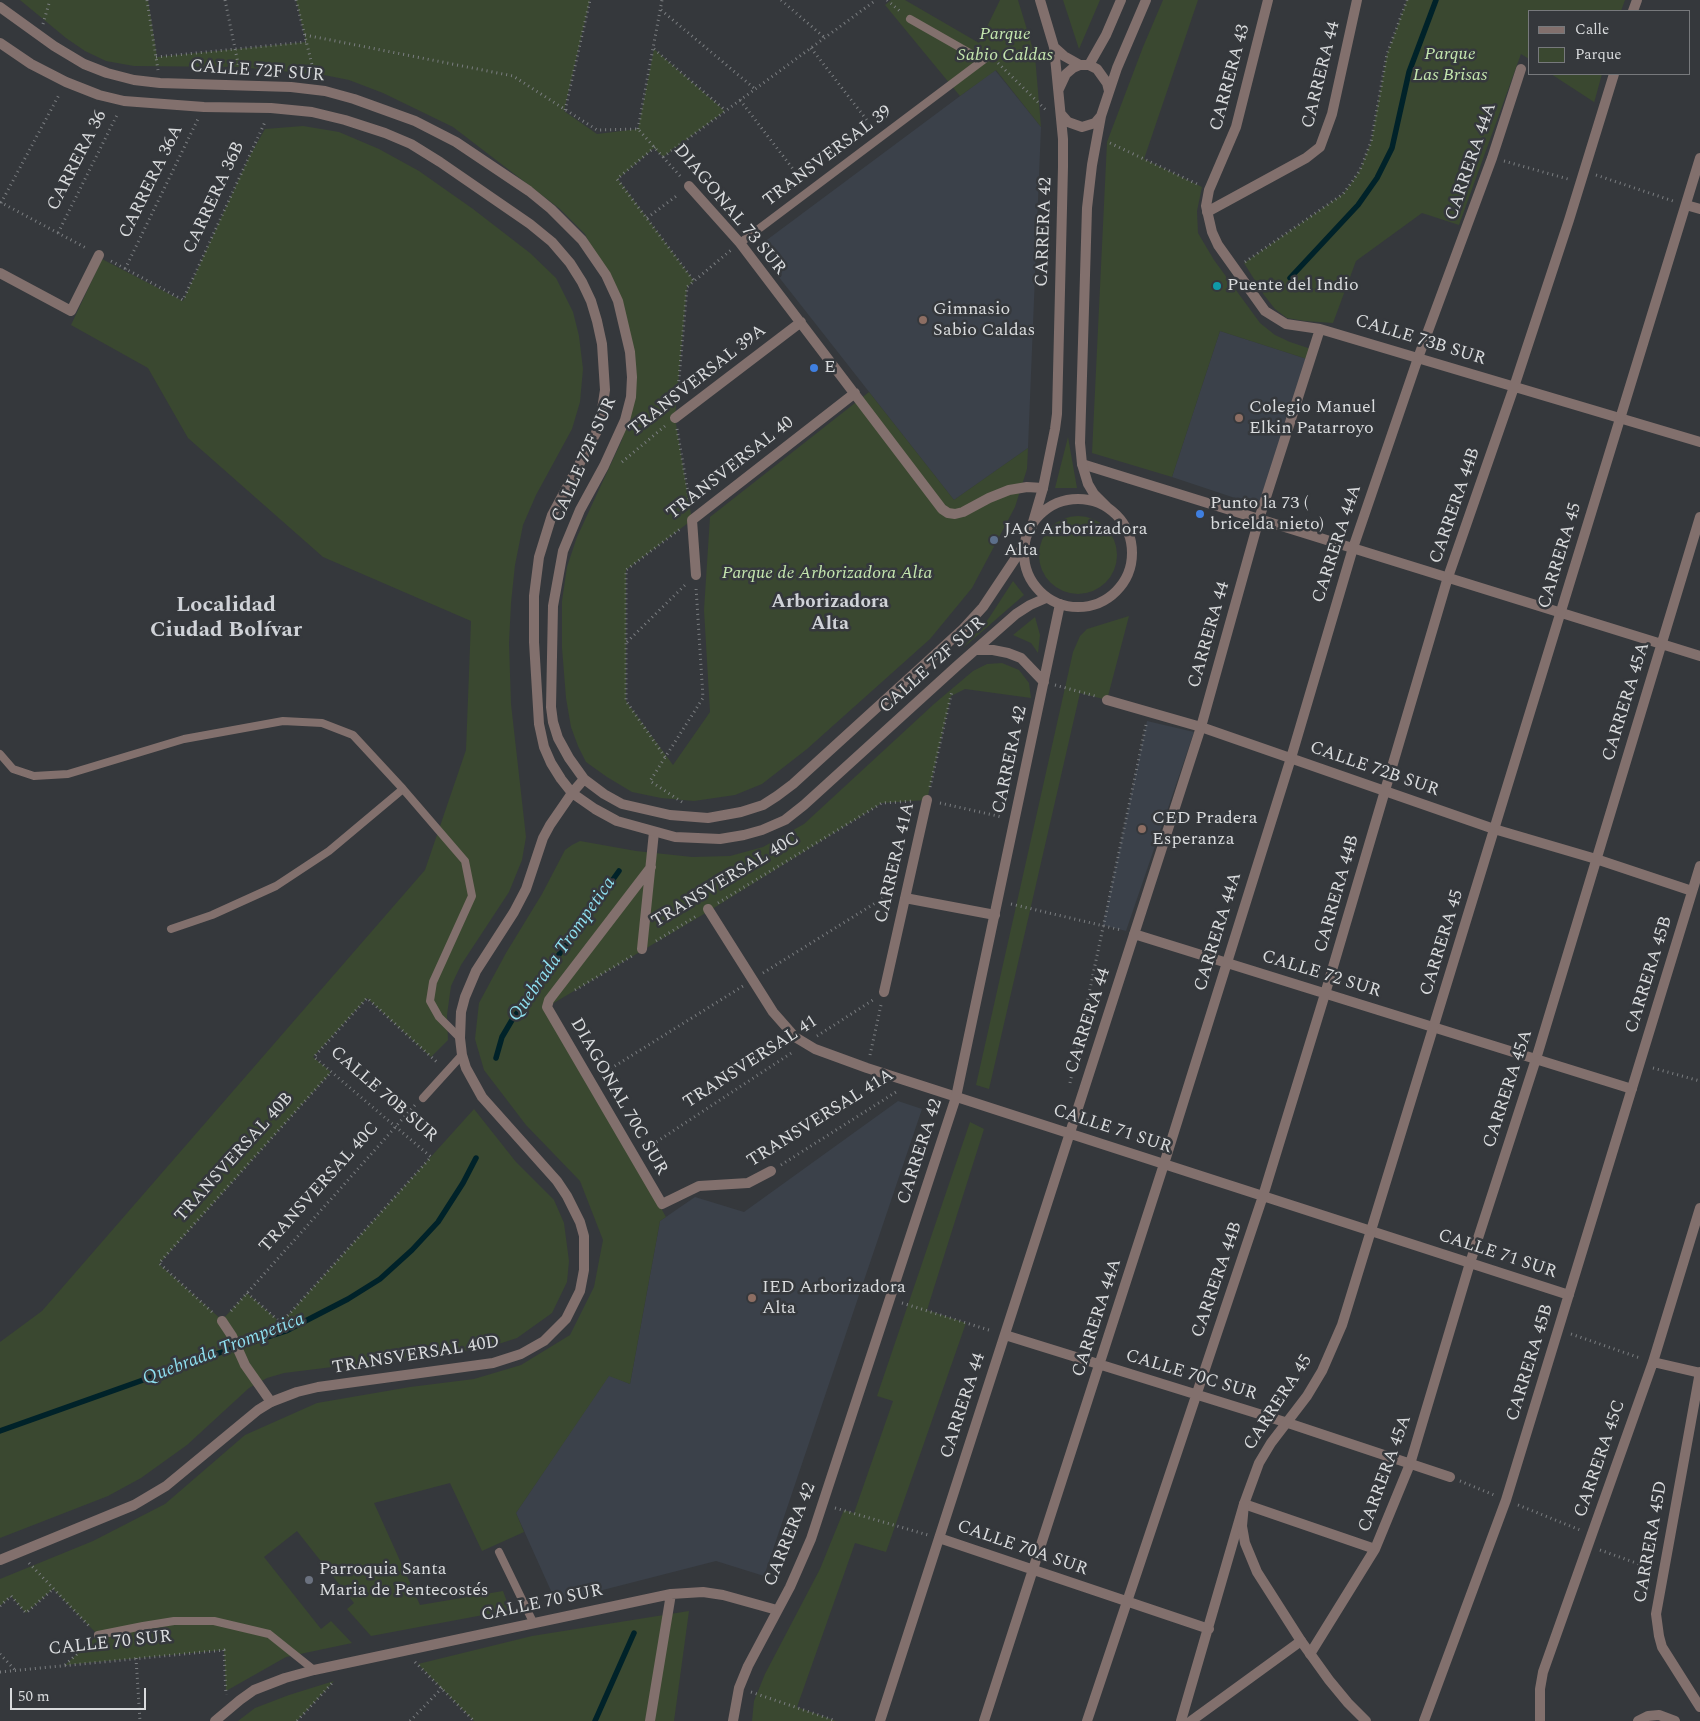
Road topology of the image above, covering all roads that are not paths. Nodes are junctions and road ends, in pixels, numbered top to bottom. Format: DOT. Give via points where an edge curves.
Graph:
graph roads {
  1 [pos="1040,0"];
  2 [pos="1121,0"];
  3 [pos="1146,0"];
  4 [pos="1268,0"];
  5 [pos="1357,0"];
  6 [pos="0,7"];
  7 [pos="910,19"];
  8 [pos="0,42"];
  9 [pos="1054,47"];
  10 [pos="990,55"];
  11 [pos="982,60"];
  12 [pos="1085,65"];
  13 [pos="1520,69"];
  14 [pos="1614,75"];
  15 [pos="1108,91"];
  16 [pos="1058,92"];
  17 [pos="1060,113"];
  18 [pos="1100,116"];
  19 [pos="1700,158"];
  20 [pos="689,186"];
  21 [pos="1209,190"];
  22 [pos="1686,205"];
  23 [pos="1700,209"];
  24 [pos="1207,212"];
  25 [pos="740,243"];
  26 [pos="99,255"];
  27 [pos="0,273"];
  28 [pos="800,322"];
  29 [pos="1320,328"];
  30 [pos="1418,358"];
  31 [pos="1514,387"];
  32 [pos="855,392"];
  33 [pos="675,418"];
  34 [pos="1620,418"];
  35 [pos="1700,442"];
  36 [pos="1082,464"];
  37 [pos="1043,488"];
  38 [pos="1108,508"];
  39 [pos="1700,517"];
  40 [pos="1260,519"];
  41 [pos="1031,528"];
  42 [pos="1026,544"];
  43 [pos="1353,548"];
  44 [pos="696,575"];
  45 [pos="1448,577"];
  46 [pos="1046,598"];
  47 [pos="1060,604"];
  48 [pos="1561,612"];
  49 [pos="1662,644"];
  50 [pos="975,650"];
  51 [pos="1700,656"];
  52 [pos="1044,682"];
  53 [pos="1107,700"];
  54 [pos="1201,727"];
  55 [pos="0,754"];
  56 [pos="1291,758"];
  57 [pos="584,779"];
  58 [pos="403,789"];
  59 [pos="1385,790"];
  60 [pos="572,793"];
  61 [pos="927,800"];
  62 [pos="1494,829"];
  63 [pos="654,832"];
  64 [pos="1596,859"];
  65 [pos="1700,866"];
  66 [pos="650,867"];
  67 [pos="1692,891"];
  68 [pos="905,898"];
  69 [pos="708,909"];
  70 [pos="995,915"];
  71 [pos="171,929"];
  72 [pos="1134,934"];
  73 [pos="642,949"];
  74 [pos="1227,963"];
  75 [pos="884,992"];
  76 [pos="1325,994"];
  77 [pos="1434,1027"];
  78 [pos="460,1038"];
  79 [pos="462,1055"];
  80 [pos="1536,1059"];
  81 [pos="1632,1089"];
  82 [pos="956,1097"];
  83 [pos="422,1098"];
  84 [pos="1069,1134"];
  85 [pos="1164,1164"];
  86 [pos="770,1171"];
  87 [pos="1263,1196"];
  88 [pos="662,1204"];
  89 [pos="1700,1208"];
  90 [pos="1371,1231"];
  91 [pos="1470,1263"];
  92 [pos="1569,1296"];
  93 [pos="222,1320"];
  94 [pos="1004,1335"];
  95 [pos="1653,1362"];
  96 [pos="1099,1364"];
  97 [pos="1700,1372"];
  98 [pos="1196,1394"];
  99 [pos="271,1402"];
  100 [pos="1288,1423"];
  101 [pos="1410,1464"];
  102 [pos="1450,1477"];
  103 [pos="1244,1504"];
  104 [pos="939,1538"];
  105 [pos="1375,1549"];
  106 [pos="499,1552"];
  107 [pos="0,1560"];
  108 [pos="1033,1570"];
  109 [pos="671,1594"];
  110 [pos="1127,1602"];
  111 [pos="777,1610"];
  112 [pos="533,1622"];
  113 [pos="1209,1629"];
  114 [pos="98,1635"];
  115 [pos="1301,1641"];
  116 [pos="1310,1654"];
  117 [pos="314,1670"];
  118 [pos="1700,1707"];
  119 [pos="1361,1720"];
  120 [pos="1673,1720"];
  121 [pos="215,1721"];
  122 [pos="650,1721"];
  123 [pos="733,1721"];
  124 [pos="880,1721"];
  125 [pos="984,1721"];
  126 [pos="1087,1721"];
  127 [pos="1182,1721"];
  128 [pos="1191,1721"];
  129 [pos="1424,1721"];
  130 [pos="1540,1721"];
  131 [pos="1638,1721"];
  1 -- 9 [label="street"];
  2 -- 12 [label="street" via="1106,35"];
  3 -- 15 [label="street"];
  4 -- 21 [label="street, CARRERA 43" via="1236,127"];
  5 -- 24 [label="street, CARRERA 44" via="1330,123 1320,147 1306,158"];
  6 -- 57 [label="street, CALLE 72F SUR" via="84,64 107,73 160,83 291,87 319,91 354,99 414,121 456,142 529,191 582,240 618,301 630,352 632,377 625,420 563,552 553,606 552,722 568,758"];
  7 -- 11 [label="lane"];
  8 -- 60 [label="street, CALLE 72F SUR" via="31,64 99,95 204,107 312,112 394,137 440,162 530,224 570,263 591,301 601,336 605,390 601,416 591,442 552,515 539,557 534,596 534,658 544,747"];
  9 -- 12 [label="street" via="1064,56"];
  9 -- 16 [label="street"];
  10 -- 11 [label="lane, TRANSVERSAL 39"];
  11 -- 25 [label="lane, TRANSVERSAL 39"];
  12 -- 15 [label="street" via="1103,75"];
  12 -- 16 [label="street" via="1066,74"];
  13 -- 30 [label="street, CARRERA 44A" via="1492,158"];
  14 -- 31 [label="street, CARRERA 44B"];
  15 -- 18 [label="street"];
  16 -- 17 [label="street"];
  17 -- 18 [label="street" via="1068,122 1082,127 1095,122"];
  17 -- 37 [label="street, CARRERA 42" via="1063,167 1057,406"];
  18 -- 36 [label="street" via="1087,208 1080,423"];
  19 -- 22 [label="street, CARRERA 45"];
  20 -- 25 [label="street, DIAGONAL 73 SUR"];
  21 -- 24 [label="street, CALLE 73B SUR"];
  22 -- 23 [label="street"];
  22 -- 34 [label="street, CARRERA 45"];
  24 -- 29 [label="street, CALLE 73B SUR" via="1218,245 1264,311 1286,324"];
  25 -- 28 [label="street, DIAGONAL 73 SUR"];
  26 -- 27 [label="street" via="71,311"];
  28 -- 32 [label="street, DIAGONAL 73 SUR"];
  28 -- 33 [label="street, TRANSVERSAL 39A"];
  29 -- 30 [label="street, CALLE 73B SUR"];
  29 -- 40 [label="street, CARRERA 44"];
  30 -- 31 [label="street, CALLE 73B SUR"];
  30 -- 43 [label="street, CARRERA 44A"];
  31 -- 34 [label="street, CALLE 73B SUR"];
  31 -- 45 [label="street, CARRERA 44B"];
  32 -- 37 [label="street, DIAGONAL 73 SUR" via="948,513 963,512 1009,490"];
  32 -- 44 [label="street, TRANSVERSAL 40" via="692,520"];
  34 -- 35 [label="street, CALLE 73B SUR"];
  34 -- 48 [label="street, CARRERA 45"];
  36 -- 38 [label="street" via="1088,484"];
  36 -- 40 [label="street"];
  37 -- 41 [label="street, CARRERA 42"];
  38 -- 41 [label="street" via="1094,501 1064,501 1050,507"];
  38 -- 47 [label="street" via="1128,533 1132,550 1131,566 1124,582 1113,595 1099,603 1082,607"];
  39 -- 49 [label="street, CARRERA 45A"];
  40 -- 43 [label="street"];
  40 -- 54 [label="street, CARRERA 44"];
  41 -- 42 [label="street"];
  42 -- 46 [label="street" via="1025,560 1029,574"];
  42 -- 57 [label="street, CALLE 72F SUR" via="992,595 962,630 793,784 763,805 718,817 670,815 622,804"];
  43 -- 45 [label="street"];
  43 -- 56 [label="street, CARRERA 44A"];
  45 -- 48 [label="street"];
  45 -- 59 [label="street, CARRERA 44B"];
  46 -- 47 [label="street"];
  46 -- 50 [label="street, CALLE 72F SUR" via="1023,609"];
  47 -- 52 [label="street, CARRERA 42"];
  48 -- 49 [label="street"];
  48 -- 62 [label="street, CARRERA 45"];
  49 -- 51 [label="street"];
  49 -- 64 [label="street, CARRERA 45A"];
  50 -- 52 [label="street" via="993,650 1021,658"];
  50 -- 63 [label="street, CALLE 72F SUR" via="785,820 762,830 720,839 675,837"];
  52 -- 70 [label="street, CARRERA 42"];
  53 -- 54 [label="street, CALLE 72B SUR"];
  54 -- 56 [label="street, CALLE 72B SUR"];
  54 -- 72 [label="street, CARRERA 44"];
  55 -- 58 [label="lane" via="13,769 34,776 68,774 184,740 284,721 322,723 352,735"];
  56 -- 59 [label="street, CALLE 72B SUR"];
  56 -- 74 [label="street, CARRERA 44A"];
  57 -- 60 [label="street, TRANSVERSAL 40D"];
  58 -- 71 [label="lane" via="329,851 276,886 212,915"];
  58 -- 78 [label="lane" via="465,861 472,896 433,982 430,1001 439,1017"];
  59 -- 62 [label="street, CALLE 72B SUR"];
  59 -- 76 [label="street, CARRERA 44B"];
  60 -- 63 [label="street, CALLE 72F SUR" via="616,821"];
  60 -- 78 [label="street, TRANSVERSAL 40D" via="543,838 514,912 476,971 461,1012"];
  61 -- 68 [label="street, CARRERA 41A"];
  62 -- 64 [label="street, CALLE 72B SUR"];
  62 -- 77 [label="street, CARRERA 45"];
  63 -- 66 [label="street"];
  64 -- 67 [label="street, CALLE 72B SUR"];
  64 -- 80 [label="street, CARRERA 45A"];
  65 -- 67 [label="street, CARRERA 45B"];
  66 -- 73 [label="street"];
  66 -- 88 [label="street, DIAGONAL 70C SUR" via="549,1000 547,1007"];
  67 -- 81 [label="street, CARRERA 45B"];
  68 -- 70 [label="street"];
  68 -- 75 [label="street, CARRERA 41A"];
  69 -- 82 [label="street, CALLE 71 SUR" via="774,1012 805,1044 829,1056"];
  70 -- 82 [label="street, CARRERA 42"];
  72 -- 74 [label="street, CALLE 72 SUR"];
  72 -- 84 [label="street, CARRERA 44"];
  74 -- 76 [label="street, CALLE 72 SUR"];
  74 -- 85 [label="street, CARRERA 44A"];
  76 -- 77 [label="street, CALLE 72 SUR"];
  76 -- 87 [label="street, CARRERA 44B"];
  77 -- 80 [label="street, CALLE 72 SUR"];
  77 -- 90 [label="street, CARRERA 45"];
  78 -- 79 [label="street, TRANSVERSAL 40D"];
  79 -- 83 [label="lane"];
  79 -- 99 [label="street, TRANSVERSAL 40D" via="482,1097 568,1196 580,1222 584,1236 584,1270 580,1291 566,1319 544,1341 521,1354 493,1363 318,1387"];
  80 -- 81 [label="street, CALLE 72 SUR"];
  80 -- 91 [label="street, CARRERA 45A"];
  81 -- 92 [label="street, CARRERA 45B"];
  82 -- 84 [label="street, CALLE 71 SUR"];
  82 -- 111 [label="street, CARRERA 42" via="823,1504 800,1565"];
  84 -- 85 [label="street, CALLE 71 SUR"];
  84 -- 94 [label="street, CARRERA 44"];
  85 -- 87 [label="street, CALLE 71 SUR"];
  85 -- 96 [label="street, CARRERA 44A"];
  86 -- 88 [label="street, TRANSVERSAL 41A" via="748,1183 699,1186"];
  87 -- 90 [label="street, CALLE 71 SUR"];
  87 -- 98 [label="street, CARRERA 44B"];
  89 -- 95 [label="street, CARRERA 45C"];
  90 -- 91 [label="street, CALLE 71 SUR"];
  90 -- 100 [label="street, CARRERA 45" via="1342,1325 1322,1371"];
  91 -- 92 [label="street, CALLE 71 SUR"];
  91 -- 101 [label="street, CARRERA 45A"];
  92 -- 129 [label="street, CARRERA 45B" via="1506,1500"];
  93 -- 99 [label="street" via="245,1365"];
  94 -- 96 [label="street, CALLE 70C SUR"];
  94 -- 104 [label="street, CARRERA 44"];
  95 -- 97 [label="street"];
  95 -- 130 [label="street, CARRERA 45C" via="1543,1672"];
  96 -- 98 [label="street, CALLE 70C SUR"];
  96 -- 108 [label="street, CARRERA 44A"];
  97 -- 118 [label="street, CARRERA 45D" via="1656,1614 1659,1636 1667,1657"];
  98 -- 100 [label="street, CALLE 70C SUR"];
  98 -- 110 [label="street, CARRERA 44B"];
  99 -- 107 [label="street, TRANSVERSAL 40D" via="166,1486 134,1505"];
  100 -- 101 [label="street, CALLE 70C SUR"];
  100 -- 103 [label="street, CARRERA 45" via="1259,1463"];
  101 -- 102 [label="street, CALLE 70C SUR"];
  101 -- 105 [label="street, CARRERA 45A"];
  103 -- 105 [label="street"];
  103 -- 113 [label="street, CARRERA 45"];
  103 -- 115 [label="street" via="1242,1526 1245,1543 1258,1572"];
  104 -- 108 [label="street, CALLE 70A SUR"];
  104 -- 124 [label="street, CARRERA 44"];
  105 -- 116 [label="street, CARRERA 45A"];
  106 -- 112 [label="lane"];
  108 -- 110 [label="street, CALLE 70A SUR"];
  108 -- 125 [label="street, CARRERA 44A"];
  109 -- 111 [label="street, CALLE 70 SUR" via="703,1592 723,1595"];
  109 -- 112 [label="street, CALLE 70 SUR"];
  109 -- 122 [label="street"];
  110 -- 113 [label="street, CALLE 70A SUR"];
  110 -- 126 [label="street, CARRERA 44B"];
  111 -- 123 [label="street, CARRERA 42" via="739,1688"];
  112 -- 117 [label="street, CALLE 70 SUR"];
  113 -- 127 [label="street, CARRERA 45"];
  114 -- 117 [label="lane" via="174,1621 214,1621 270,1634"];
  115 -- 116 [label="street"];
  115 -- 128 [label="street"];
  116 -- 119 [label="street"];
  117 -- 121 [label="street, CALLE 70 SUR" via="254,1690"];
  120 -- 131 [label="street" via="1659,1715"];
}
